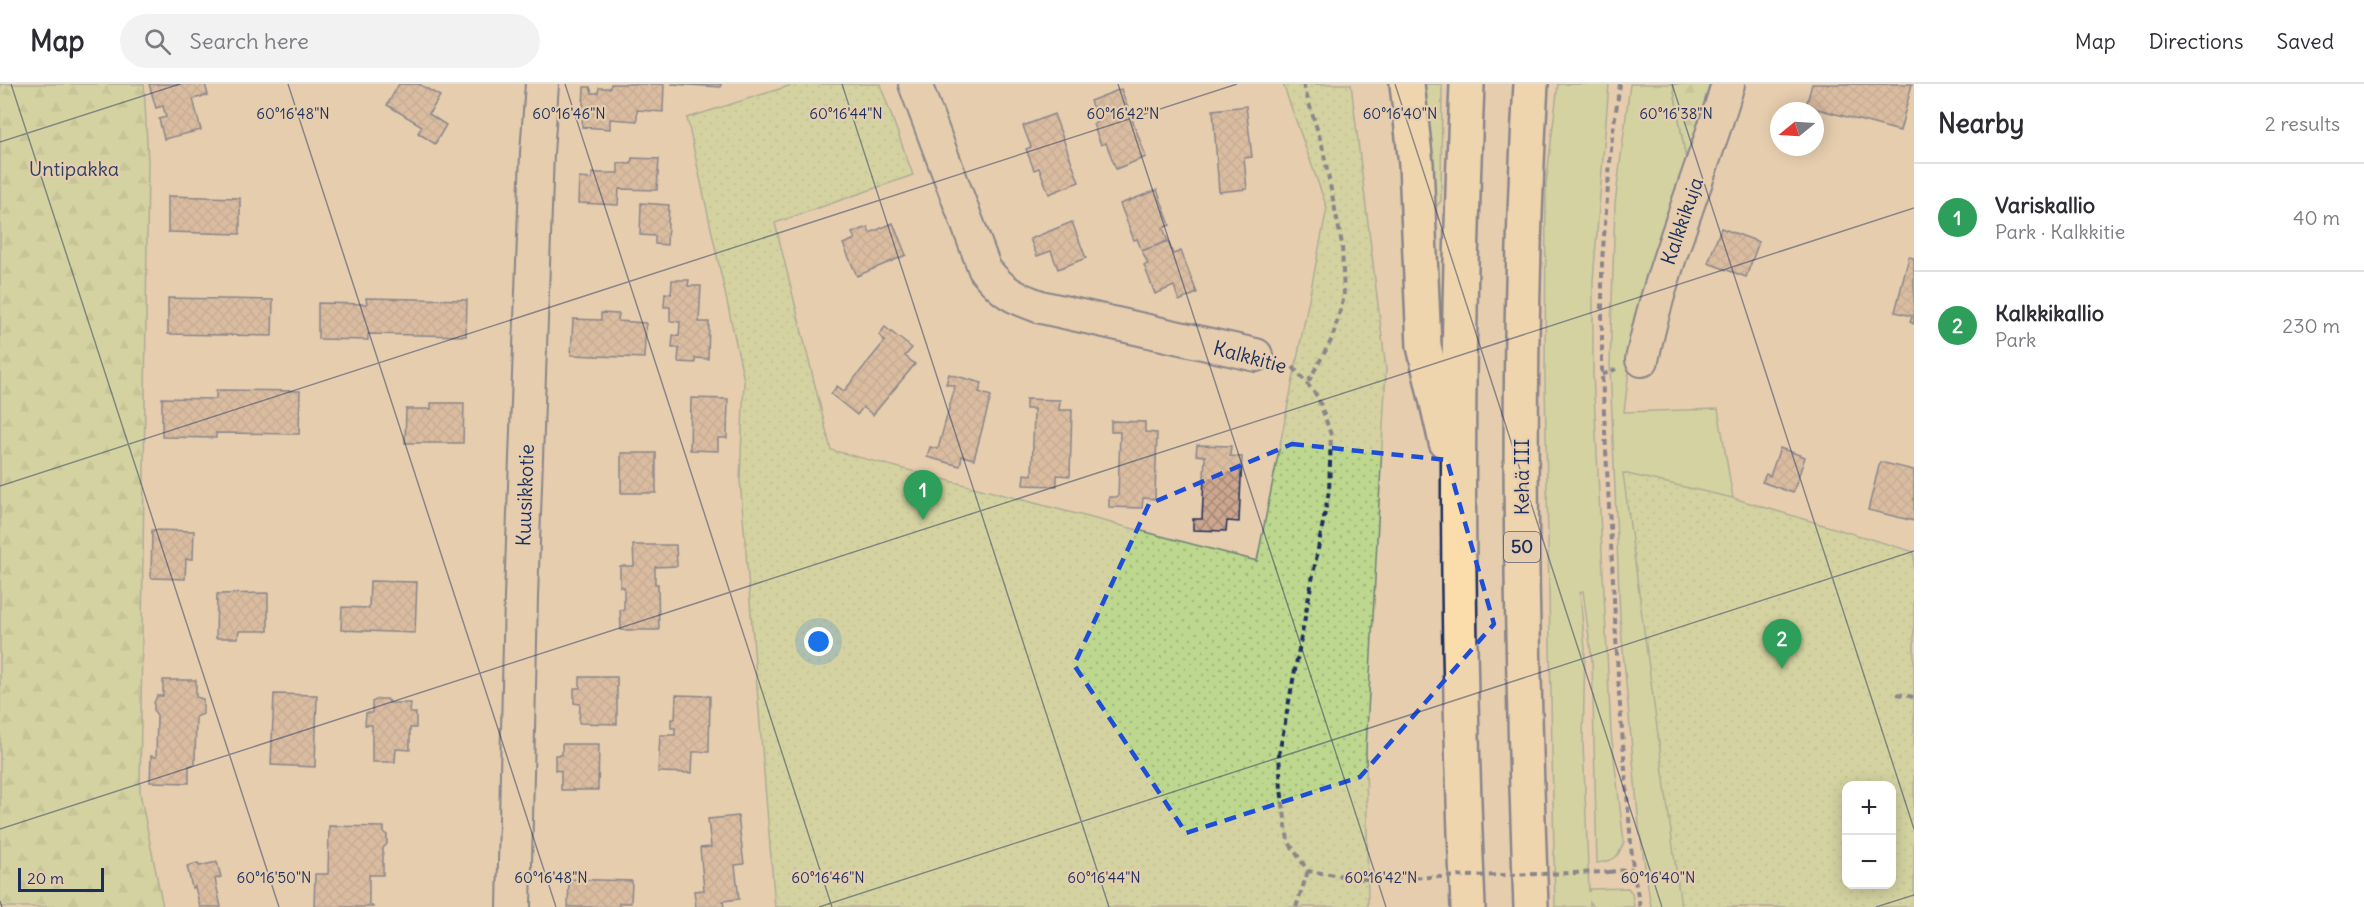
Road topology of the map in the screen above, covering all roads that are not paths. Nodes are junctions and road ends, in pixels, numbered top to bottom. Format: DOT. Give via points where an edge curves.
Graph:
graph roads {
  1 [pos="542,84"];
  2 [pos="915,84"];
  3 [pos="1407,84"];
  4 [pos="1467,84"];
  5 [pos="1530,84"];
  6 [pos="1728,84"];
  7 [pos="1256,355"];
  8 [pos="1642,360"];
  9 [pos="1458,498"];
  10 [pos="514,907"];
  11 [pos="1468,907"];
  12 [pos="1531,907"];
  1 -- 10 [label="street, Kuusikkotie" via="521,597"];
  2 -- 7 [label="street, Kalkkitie" via="985,270 1000,289 1041,307"];
  3 -- 9 [label="highway" via="1416,164 1424,346"];
  4 -- 9 [label="highway"];
  5 -- 12 [label="highway, Kehä III / 50" via="1521,381"];
  6 -- 8 [label="street, Kalkkikuja" via="1665,268"];
  9 -- 11 [label="highway"];
}
